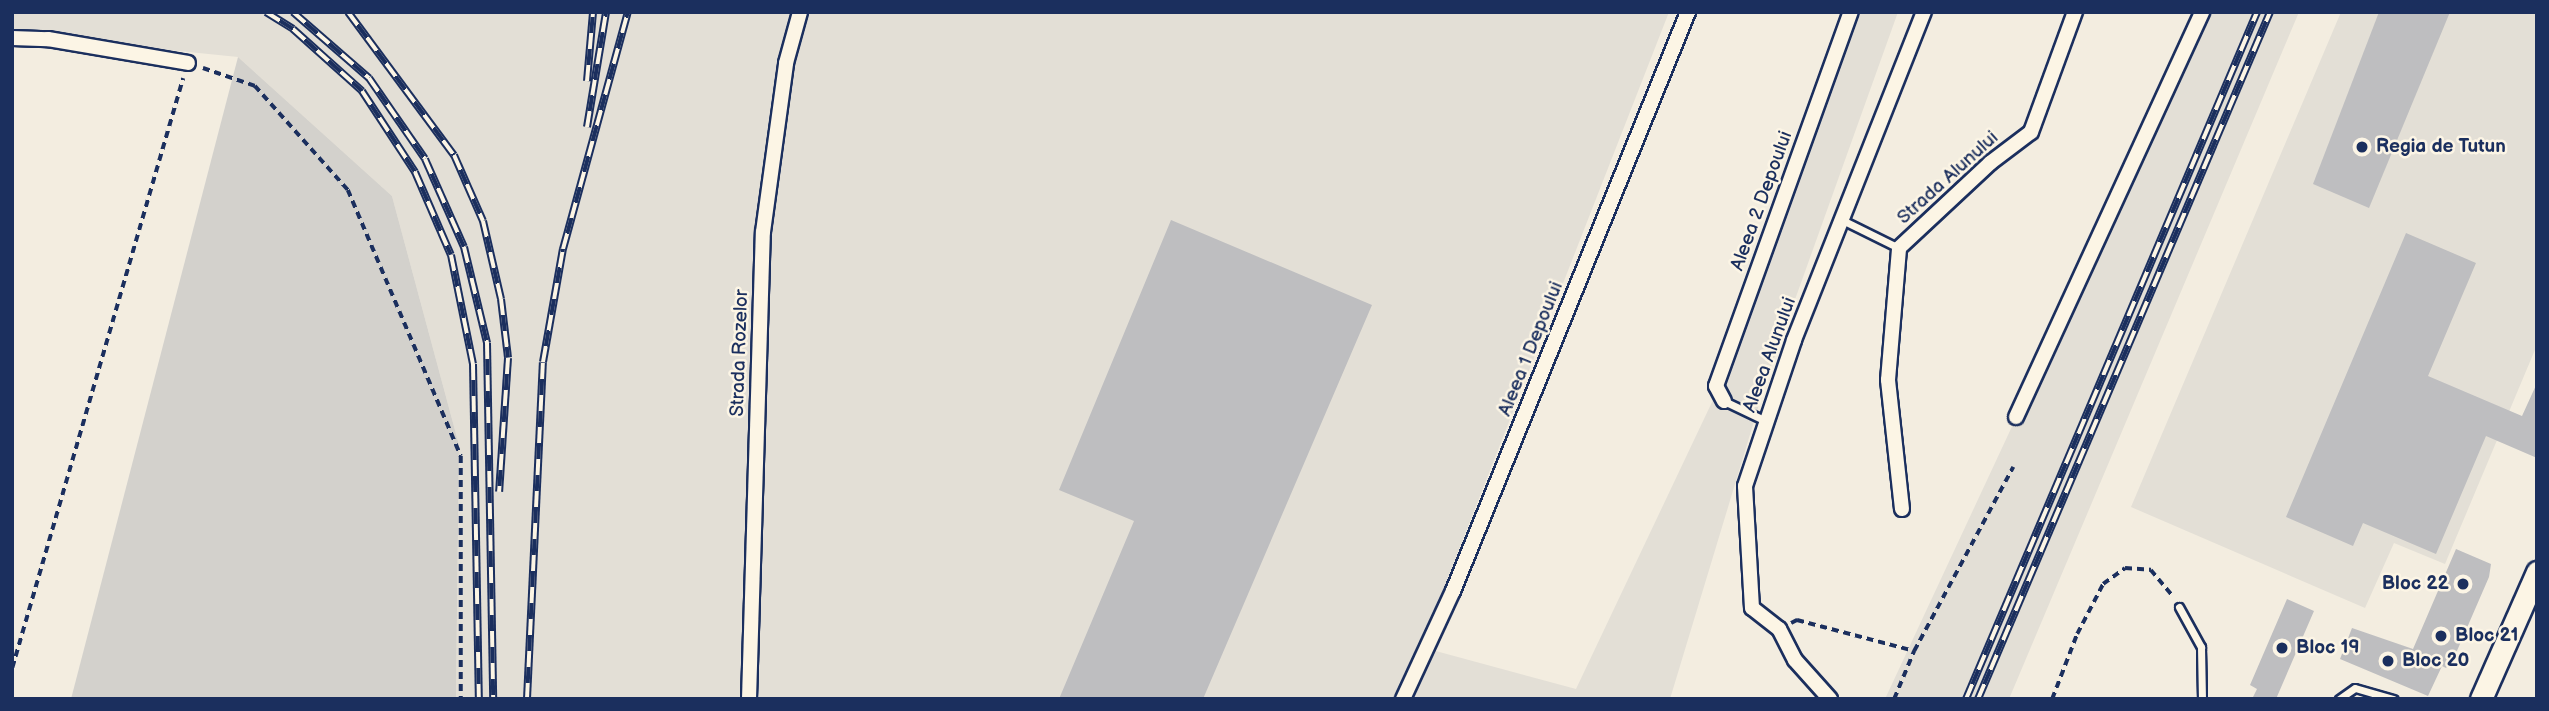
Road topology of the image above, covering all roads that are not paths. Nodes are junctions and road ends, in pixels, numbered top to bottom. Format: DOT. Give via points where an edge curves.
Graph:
graph roads {
  1 [pos="800,12"];
  2 [pos="1688,12"];
  3 [pos="1851,12"];
  4 [pos="1924,12"];
  5 [pos="2074,12"];
  6 [pos="2202,12"];
  7 [pos="12,38"];
  8 [pos="188,63"];
  9 [pos="1842,220"];
  10 [pos="1899,248"];
  11 [pos="1724,401"];
  12 [pos="2016,417"];
  13 [pos="1767,421"];
  14 [pos="1902,509"];
  15 [pos="2537,572"];
  16 [pos="2179,607"];
  17 [pos="749,699"];
  18 [pos="1403,699"];
  19 [pos="1830,699"];
  20 [pos="2202,699"];
  21 [pos="2339,699"];
  22 [pos="2393,699"];
  23 [pos="2481,699"];
  1 -- 17 [label="street, Strada Rozelor" via="786,63 763,232"];
  2 -- 18 [label="street, Aleea 1 Depoului" via="1453,591"];
  3 -- 11 [label="street, Aleea 2 Depoului" via="1716,386"];
  4 -- 9 [label="street, Aleea Alunului"];
  5 -- 10 [label="street, Strada Alunului" via="2031,132 1990,163"];
  6 -- 12 [label="street"];
  7 -- 8 [label="street" via="48,39"];
  9 -- 10 [label="lane"];
  9 -- 13 [label="street, Aleea Alunului"];
  10 -- 14 [label="street, Strada Alunului" via="1888,380"];
  11 -- 13 [label="lane"];
  13 -- 19 [label="street, Aleea Alunului" via="1745,486 1752,608 1779,629 1795,660"];
  15 -- 23 [label="main road"];
  16 -- 20 [label="lane" via="2200,647"];
  21 -- 22 [label="lane" via="2355,688"];
}
